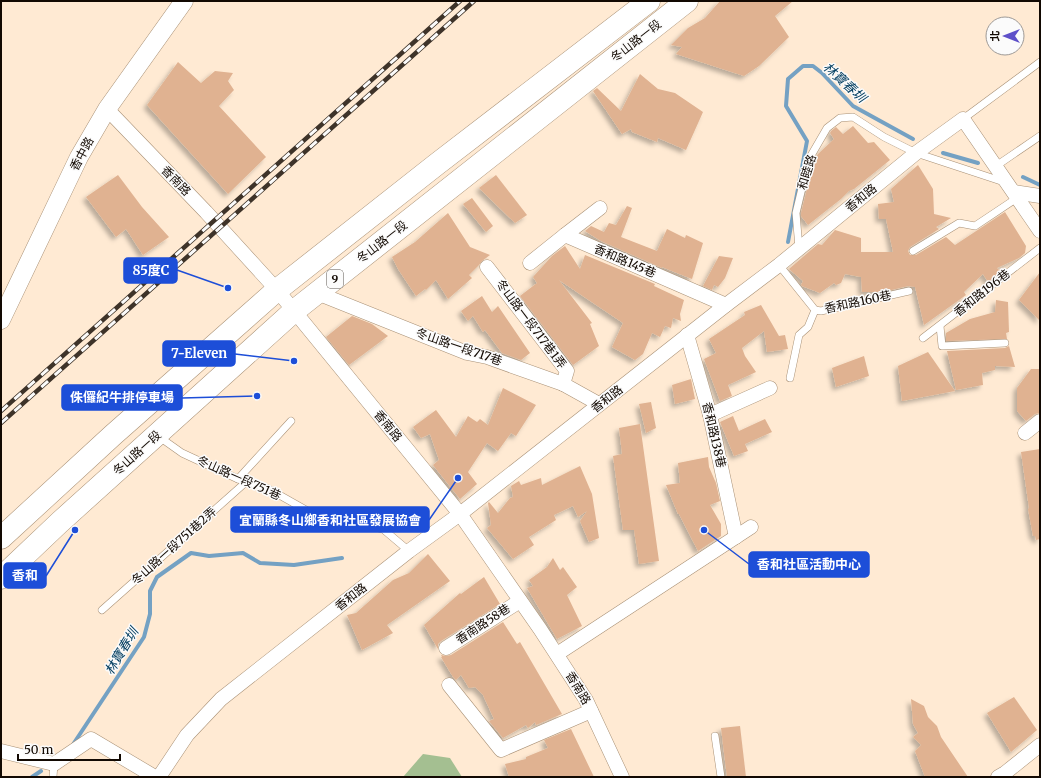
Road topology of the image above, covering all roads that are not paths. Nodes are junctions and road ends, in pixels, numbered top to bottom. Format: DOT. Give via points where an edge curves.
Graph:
graph roads {
  1 [pos="184,1"];
  2 [pos="649,1"];
  3 [pos="687,1"];
  4 [pos="1040,62"];
  5 [pos="107,109"];
  6 [pos="964,119"];
  7 [pos="1040,136"];
  8 [pos="918,151"];
  9 [pos="996,166"];
  10 [pos="1013,191"];
  11 [pos="1040,196"];
  12 [pos="600,208"];
  13 [pos="1040,231"];
  14 [pos="565,235"];
  15 [pos="798,248"];
  16 [pos="1040,248"];
  17 [pos="913,251"];
  18 [pos="530,263"];
  19 [pos="779,265"];
  20 [pos="487,266"];
  21 [pos="277,290"];
  22 [pos="910,291"];
  23 [pos="317,293"];
  24 [pos="726,304"];
  25 [pos="815,310"];
  26 [pos="294,311"];
  27 [pos="1,320"];
  28 [pos="940,326"];
  29 [pos="687,335"];
  30 [pos="924,338"];
  31 [pos="1005,343"];
  32 [pos="790,378"];
  33 [pos="563,384"];
  34 [pos="770,388"];
  35 [pos="599,404"];
  36 [pos="710,415"];
  37 [pos="291,421"];
  38 [pos="1040,421"];
  39 [pos="1025,433"];
  40 [pos="158,435"];
  41 [pos="238,479"];
  42 [pos="246,482"];
  43 [pos="460,514"];
  44 [pos="751,527"];
  45 [pos="736,537"];
  46 [pos="1,538"];
  47 [pos="409,551"];
  48 [pos="1,578"];
  49 [pos="520,600"];
  50 [pos="102,610"];
  51 [pos="446,648"];
  52 [pos="557,654"];
  53 [pos="449,685"];
  54 [pos="591,711"];
  55 [pos="715,736"];
  56 [pos="1040,745"];
  57 [pos="1,751"];
  58 [pos="54,771"];
  59 [pos="155,777"];
  60 [pos="159,777"];
  61 [pos="622,777"];
  62 [pos="721,777"];
  63 [pos="998,777"];
  1 -- 5 [label="street, 香中路"];
  2 -- 21 [label="main road, 冬山路一段 / 9"];
  3 -- 23 [label="main road, 冬山路一段 / 9"];
  4 -- 6 [label="lane"];
  5 -- 21 [label="street, 香南路"];
  5 -- 27 [label="street, 香中路" via="79,158"];
  6 -- 8 [label="street, 香和路"];
  6 -- 9 [label="street"];
  7 -- 9 [label="lane"];
  8 -- 10 [label="lane, 和睦路"];
  8 -- 15 [label="street, 香和路"];
  8 -- 15 [label="lane, 和睦路" via="884,137 853,117 840,118 827,128 809,159 797,207"];
  9 -- 10 [label="street"];
  10 -- 11 [label="street"];
  10 -- 13 [label="street"];
  10 -- 17 [label="lane" via="975,226 959,223"];
  12 -- 14 [label="street"];
  14 -- 18 [label="street"];
  14 -- 24 [label="street, 香和路145巷"];
  15 -- 19 [label="street, 香和路"];
  16 -- 28 [label="lane, 香和路196巷"];
  19 -- 24 [label="street, 香和路"];
  19 -- 25 [label="lane, 香和路160巷"];
  20 -- 33 [label="street, 冬山路一段717巷1弄" via="567,371"];
  21 -- 26 [label="street, 香南路"];
  21 -- 46 [label="main road, 冬山路一段 / 9"];
  22 -- 25 [label="lane, 香和路160巷" via="821,311"];
  23 -- 26 [label="main road, 冬山路一段 / 9"];
  23 -- 33 [label="street, 冬山路一段717巷" via="467,353 487,357"];
  24 -- 29 [label="street, 香和路"];
  25 -- 32 [label="lane" via="808,327 799,335"];
  26 -- 40 [label="main road, 冬山路一段 / 9"];
  26 -- 43 [label="street, 香南路"];
  28 -- 30 [label="lane, 香和路196巷"];
  28 -- 31 [label="lane" via="942,346"];
  29 -- 35 [label="street, 香和路"];
  29 -- 36 [label="street, 香和路138巷"];
  33 -- 35 [label="street, 冬山路一段717巷"];
  34 -- 36 [label="street"];
  35 -- 43 [label="street, 香和路"];
  36 -- 45 [label="street, 香和路138巷"];
  37 -- 41 [label="lane"];
  38 -- 39 [label="street"];
  40 -- 41 [label="lane, 冬山路一段751巷" via="182,453"];
  40 -- 48 [label="main road, 冬山路一段 / 9"];
  41 -- 42 [label="lane, 冬山路一段751巷"];
  42 -- 47 [label="lane, 冬山路一段751巷" via="267,488 313,514 383,529"];
  42 -- 50 [label="lane, 冬山路一段751巷2弄"];
  43 -- 47 [label="street, 香和路"];
  43 -- 49 [label="street, 香南路"];
  44 -- 45 [label="street"];
  45 -- 52 [label="street"];
  47 -- 60 [label="street, 香和路" via="221,699 187,735"];
  49 -- 51 [label="street, 香南路58巷"];
  49 -- 52 [label="street, 香南路"];
  52 -- 54 [label="street, 香南路"];
  53 -- 54 [label="street" via="501,750"];
  54 -- 61 [label="street, 香南路"];
  55 -- 62 [label="lane"];
  56 -- 63 [label="street"];
  57 -- 58 [label="street"];
  58 -- 59 [label="street" via="91,739"];
}
